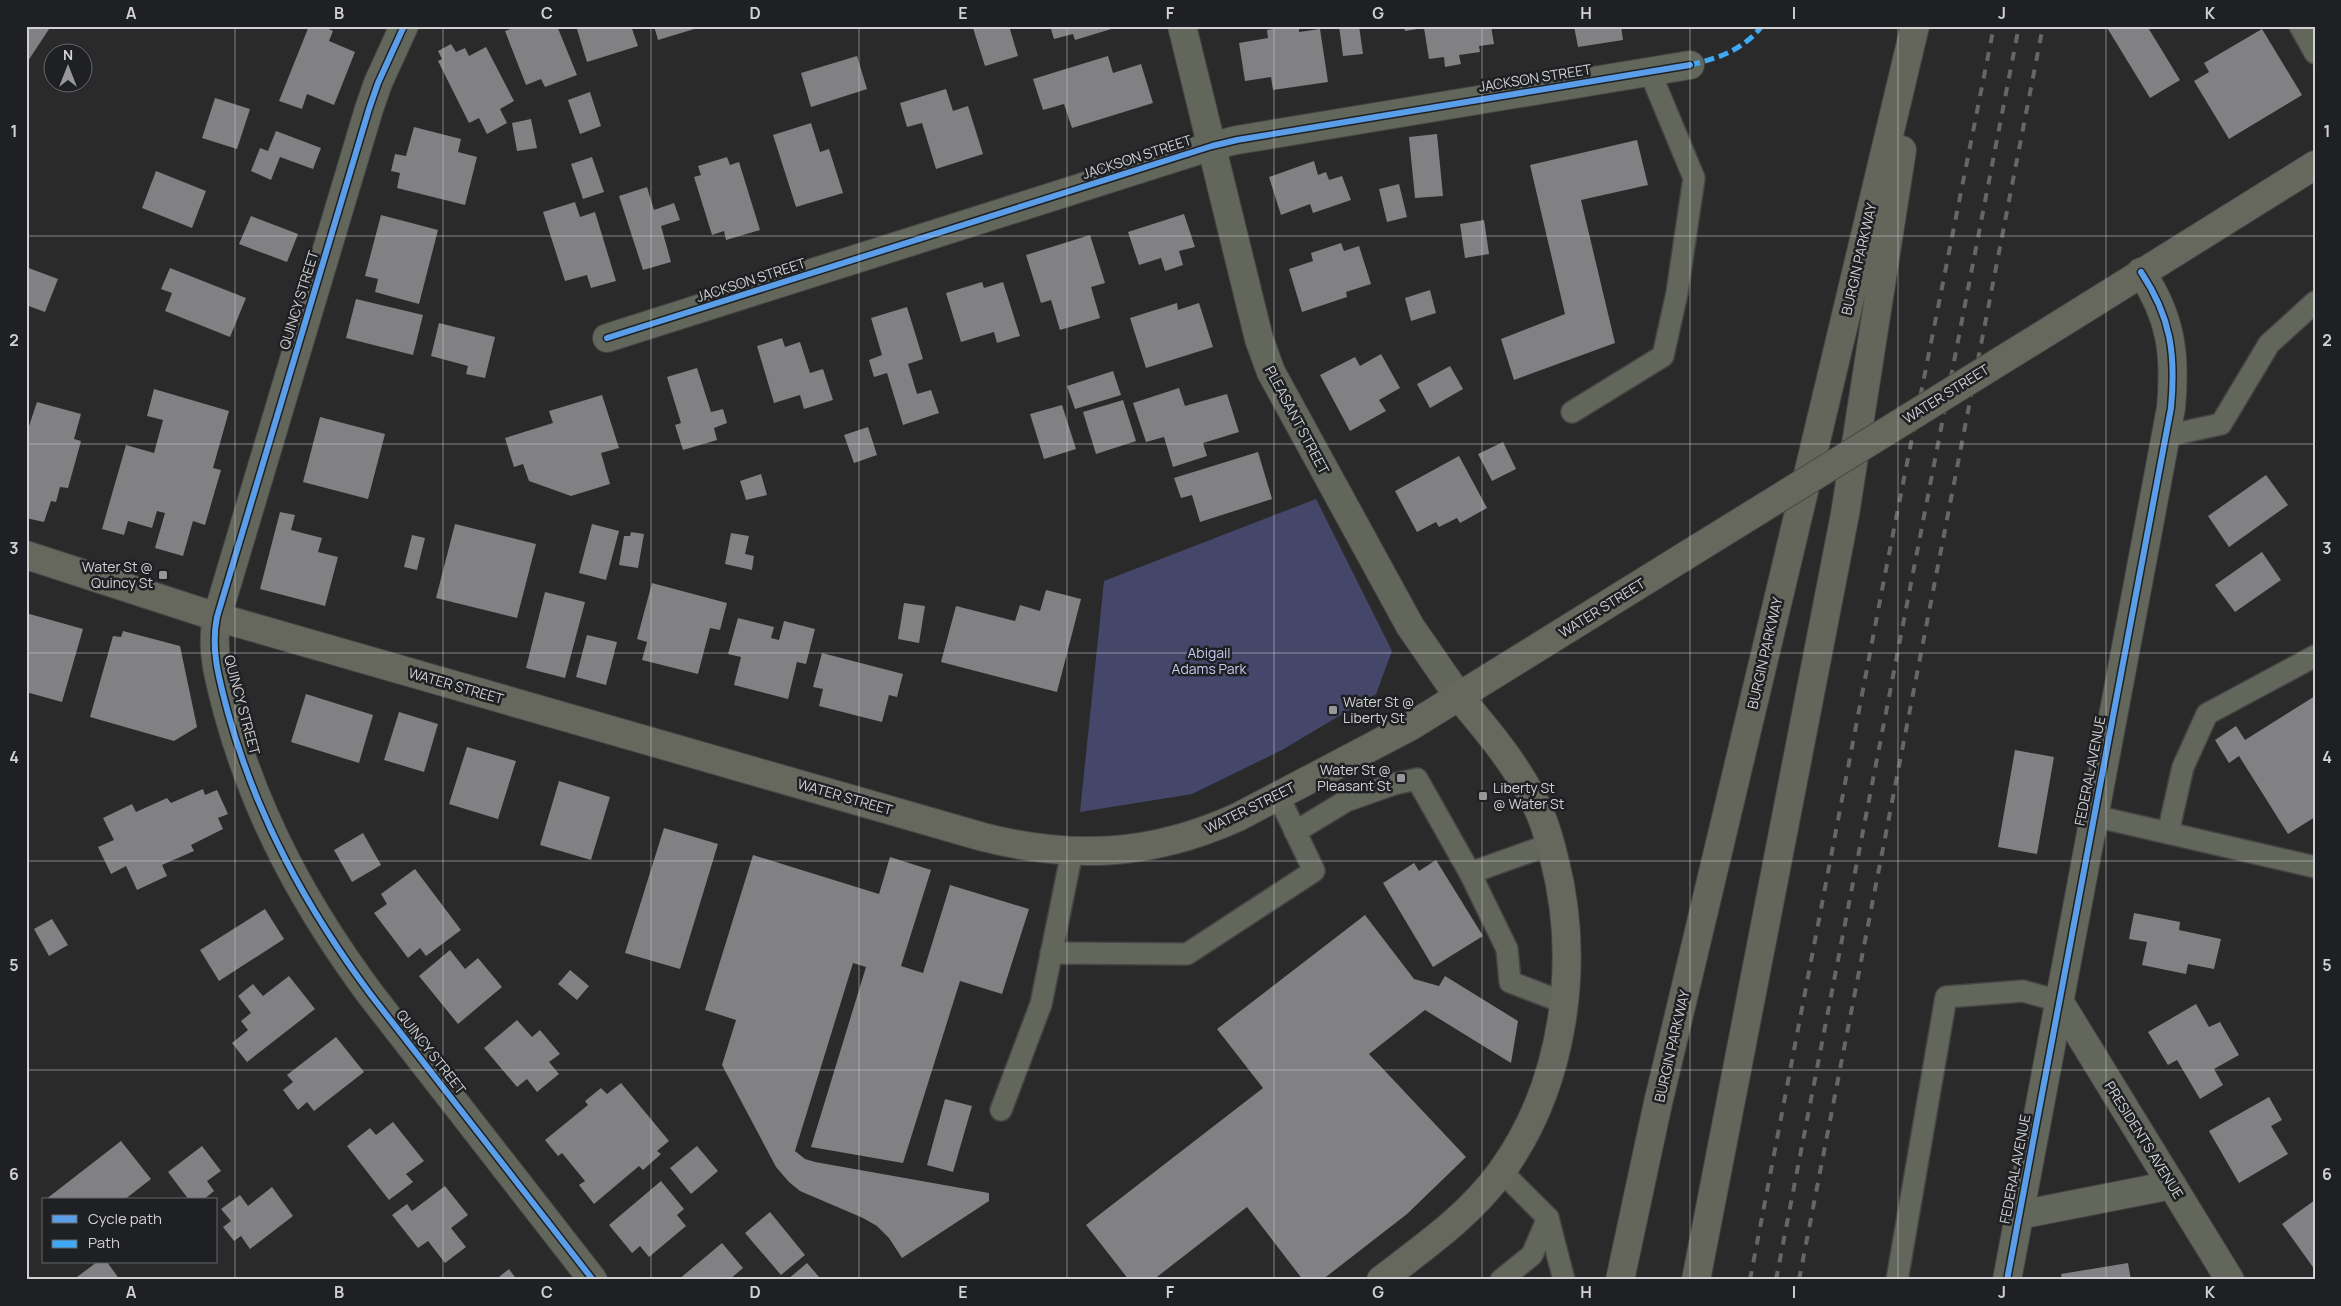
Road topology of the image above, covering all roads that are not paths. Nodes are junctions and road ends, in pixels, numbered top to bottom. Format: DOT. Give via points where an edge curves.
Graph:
graph roads {
  1 [pos="404,26"];
  2 [pos="1182,26"];
  3 [pos="1915,26"];
  4 [pos="1922,26"];
  5 [pos="2300,26"];
  6 [pos="2315,53"];
  7 [pos="1690,65"];
  8 [pos="1650,72"];
  9 [pos="1212,146"];
  10 [pos="2315,165"];
  11 [pos="2141,272"];
  12 [pos="2315,302"];
  13 [pos="607,338"];
  14 [pos="1572,412"];
  15 [pos="2166,436"];
  16 [pos="26,555"];
  17 [pos="217,617"];
  18 [pos="2315,656"];
  19 [pos="1459,698"];
  20 [pos="1278,795"];
  21 [pos="2094,816"];
  22 [pos="1295,832"];
  23 [pos="2168,833"];
  24 [pos="1550,844"];
  25 [pos="1072,852"];
  26 [pos="2315,866"];
  27 [pos="1470,873"];
  28 [pos="1051,953"];
  29 [pos="2059,1001"];
  30 [pos="1564,1002"];
  31 [pos="1001,1110"];
  32 [pos="1501,1172"];
  33 [pos="2172,1185"];
  34 [pos="2019,1215"];
  35 [pos="1548,1218"];
  36 [pos="592,1280"];
  37 [pos="1381,1280"];
  38 [pos="1501,1280"];
  39 [pos="1564,1280"];
  40 [pos="1620,1280"];
  41 [pos="1696,1280"];
  42 [pos="1897,1280"];
  43 [pos="2006,1280"];
  44 [pos="2230,1280"];
  1 -- 17 [label="street, QUINCY STREET" via="369,109"];
  2 -- 9 [label="street, PLEASANT STREET"];
  3 -- 40 [label="main road, BURGIN PARKWAY" via="1658,1103"];
  4 -- 41 [label="main road, BURGIN PARKWAY" via="1845,514"];
  5 -- 6 [label="lane"];
  7 -- 8 [label="street, JACKSON STREET"];
  8 -- 9 [label="street, JACKSON STREET"];
  8 -- 14 [label="lane" via="1694,178 1663,356"];
  9 -- 13 [label="street, JACKSON STREET"];
  9 -- 19 [label="street, PLEASANT STREET" via="1259,339 1271,372 1410,626"];
  10 -- 11 [label="main road, WATER STREET"];
  11 -- 15 [label="street, FEDERAL AVENUE" via="2158,300 2171,337 2173,386"];
  11 -- 19 [label="main road, WATER STREET, bridge"];
  12 -- 15 [label="lane" via="2269,344 2221,424"];
  15 -- 21 [label="street, FEDERAL AVENUE"];
  16 -- 17 [label="main road, WATER STREET"];
  17 -- 25 [label="main road, WATER STREET" via="982,837"];
  17 -- 36 [label="street, QUINCY STREET" via="214,636 217,668 233,732 258,803 292,875 351,968"];
  18 -- 23 [label="lane" via="2207,714 2183,767"];
  19 -- 20 [label="main road, WATER STREET"];
  19 -- 24 [label="main road" via="1490,732 1526,784 1540,812"];
  20 -- 22 [label="lane"];
  20 -- 25 [label="main road, WATER STREET" via="1214,828 1163,843 1132,849"];
  21 -- 23 [label="lane"];
  21 -- 29 [label="street, FEDERAL AVENUE"];
  22 -- 27 [label="lane" via="1346,801 1417,779"];
  22 -- 28 [label="lane" via="1314,871 1187,954"];
  23 -- 26 [label="lane"];
  24 -- 27 [label="lane"];
  24 -- 30 [label="main road" via="1566,920"];
  25 -- 28 [label="lane"];
  27 -- 30 [label="lane" via="1507,949 1510,982"];
  28 -- 31 [label="lane" via="1041,1004"];
  29 -- 33 [label="street, PRESIDENTS AVENUE"];
  29 -- 34 [label="street, FEDERAL AVENUE"];
  29 -- 42 [label="lane" via="2023,991 1946,997"];
  30 -- 32 [label="main road" via="1553,1061 1542,1092"];
  32 -- 35 [label="lane"];
  32 -- 37 [label="main road" via="1458,1219"];
  33 -- 34 [label="street"];
  33 -- 44 [label="street, PRESIDENTS AVENUE"];
  34 -- 43 [label="street, FEDERAL AVENUE"];
  35 -- 38 [label="lane" via="1532,1255"];
  35 -- 39 [label="lane"];
}
